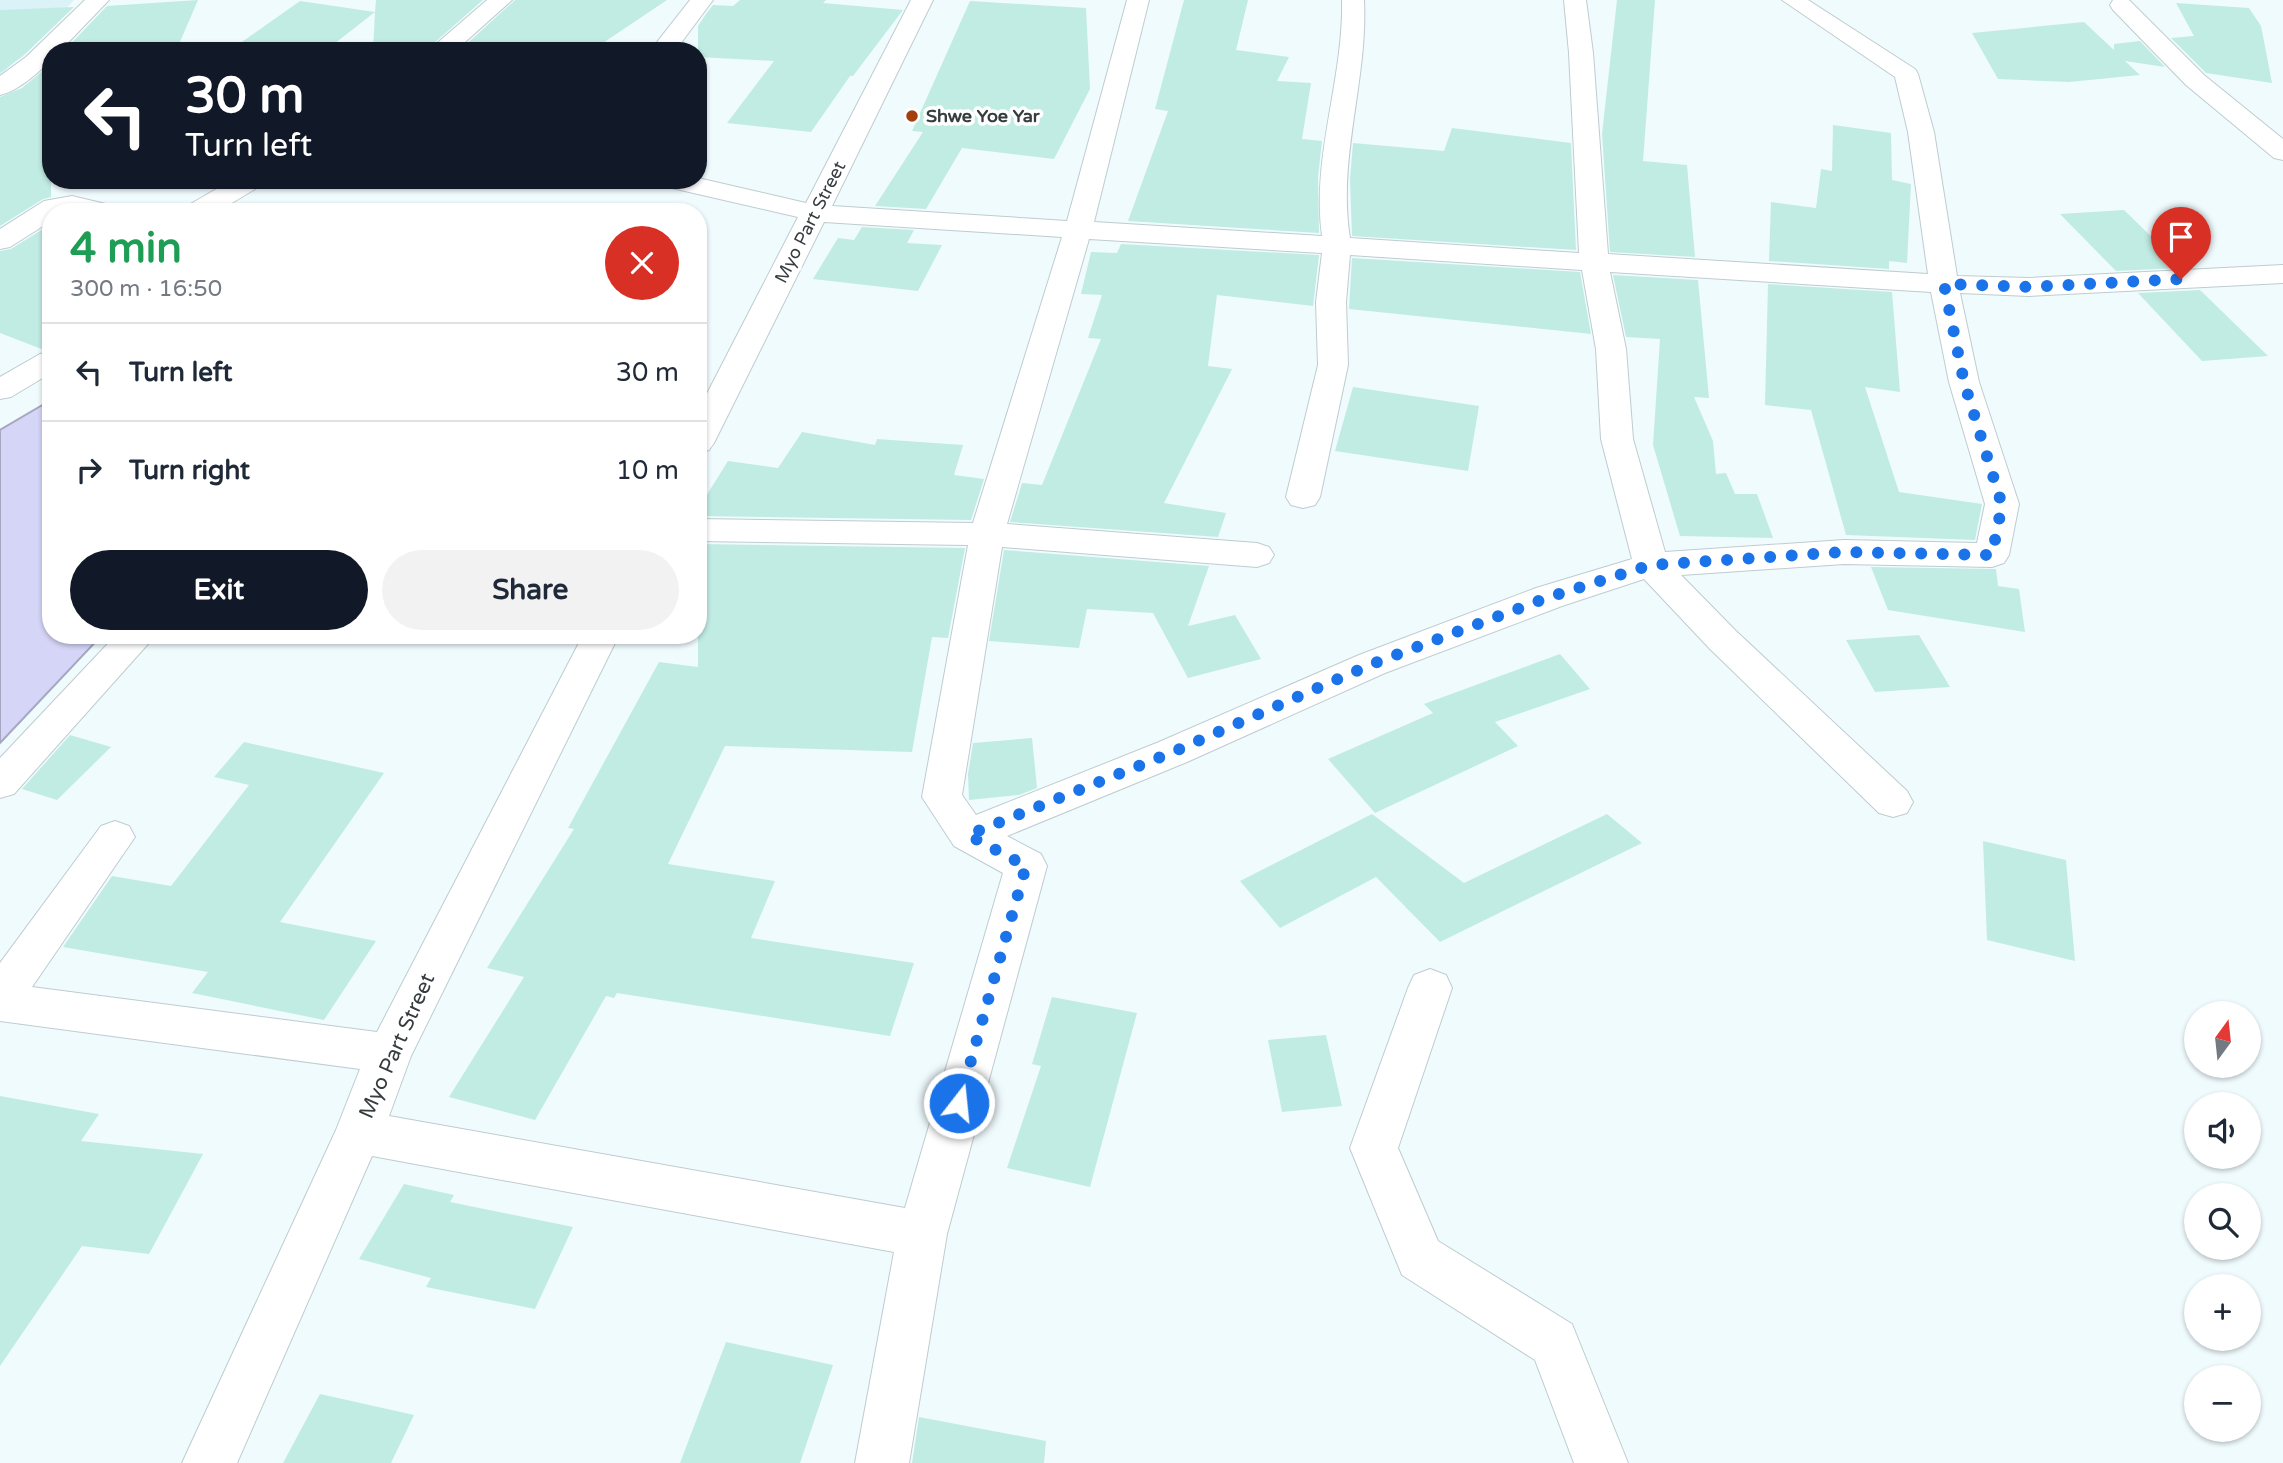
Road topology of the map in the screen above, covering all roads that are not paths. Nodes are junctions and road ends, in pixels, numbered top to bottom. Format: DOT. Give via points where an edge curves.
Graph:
graph roads {
  1 [pos="98,0"];
  2 [pos="501,0"];
  3 [pos="702,0"];
  4 [pos="922,0"];
  5 [pos="1138,0"];
  6 [pos="1353,0"];
  7 [pos="1575,0"];
  8 [pos="1793,0"];
  9 [pos="2122,5"];
  10 [pos="62,42"];
  11 [pos="451,42"];
  12 [pos="669,42"];
  13 [pos="41,66"];
  14 [pos="0,88"];
  15 [pos="2283,152"];
  16 [pos="707,188"];
  17 [pos="236,189"];
  18 [pos="212,203"];
  19 [pos="815,213"];
  20 [pos="42,215"];
  21 [pos="1078,230"];
  22 [pos="0,241"];
  23 [pos="1338,245"];
  24 [pos="1594,260"];
  25 [pos="2283,275"];
  26 [pos="1944,284"];
  27 [pos="42,365"];
  28 [pos="0,390"];
  29 [pos="707,425"];
  30 [pos="1303,497"];
  31 [pos="707,530"];
  32 [pos="987,534"];
  33 [pos="1257,555"];
  34 [pos="1651,565"];
  35 [pos="130,644"];
  36 [pos="596,644"];
  37 [pos="0,783"];
  38 [pos="1893,802"];
  39 [pos="968,835"];
  40 [pos="115,837"];
  41 [pos="1430,988"];
  42 [pos="0,1000"];
  43 [pos="389,1053"];
  44 [pos="359,1132"];
  45 [pos="922,1234"];
  46 [pos="209,1463"];
  47 [pos="882,1463"];
  48 [pos="1601,1463"];
  1 -- 10 [label="street"];
  2 -- 11 [label="street"];
  3 -- 12 [label="street"];
  4 -- 19 [label="street, Myo Part Street"];
  5 -- 21 [label="street"];
  6 -- 23 [label="street" via="1354,26 1334,173"];
  7 -- 24 [label="street"];
  8 -- 26 [label="street" via="1906,74 1922,132"];
  9 -- 15 [label="street" via="2195,80"];
  13 -- 14 [label="street"];
  16 -- 19 [label="street"];
  17 -- 18 [label="street"];
  19 -- 21 [label="street"];
  19 -- 29 [label="street, Myo Part Street"];
  20 -- 22 [label="street"];
  21 -- 23 [label="street"];
  21 -- 32 [label="street"];
  23 -- 24 [label="street"];
  23 -- 30 [label="street" via="1331,302 1333,365"];
  24 -- 26 [label="street"];
  24 -- 34 [label="street" via="1611,349 1617,439"];
  25 -- 26 [label="street" via="2029,287"];
  26 -- 34 [label="street" via="1964,382 2002,505 1992,555 1844,552"];
  27 -- 28 [label="street"];
  31 -- 32 [label="street"];
  32 -- 33 [label="street"];
  32 -- 39 [label="street" via="942,797"];
  34 -- 38 [label="street"];
  34 -- 39 [label="street" via="1549,597 1372,664"];
  35 -- 37 [label="street"];
  36 -- 43 [label="street, Myo Part Street"];
  39 -- 45 [label="street" via="1026,866"];
  40 -- 42 [label="street"];
  41 -- 48 [label="street" via="1374,1148 1420,1258 1554,1342"];
  42 -- 43 [label="street"];
  43 -- 44 [label="street, Myo Part Street"];
  44 -- 45 [label="street"];
  44 -- 46 [label="street, Myo Part Street"];
  45 -- 47 [label="street"];
}
